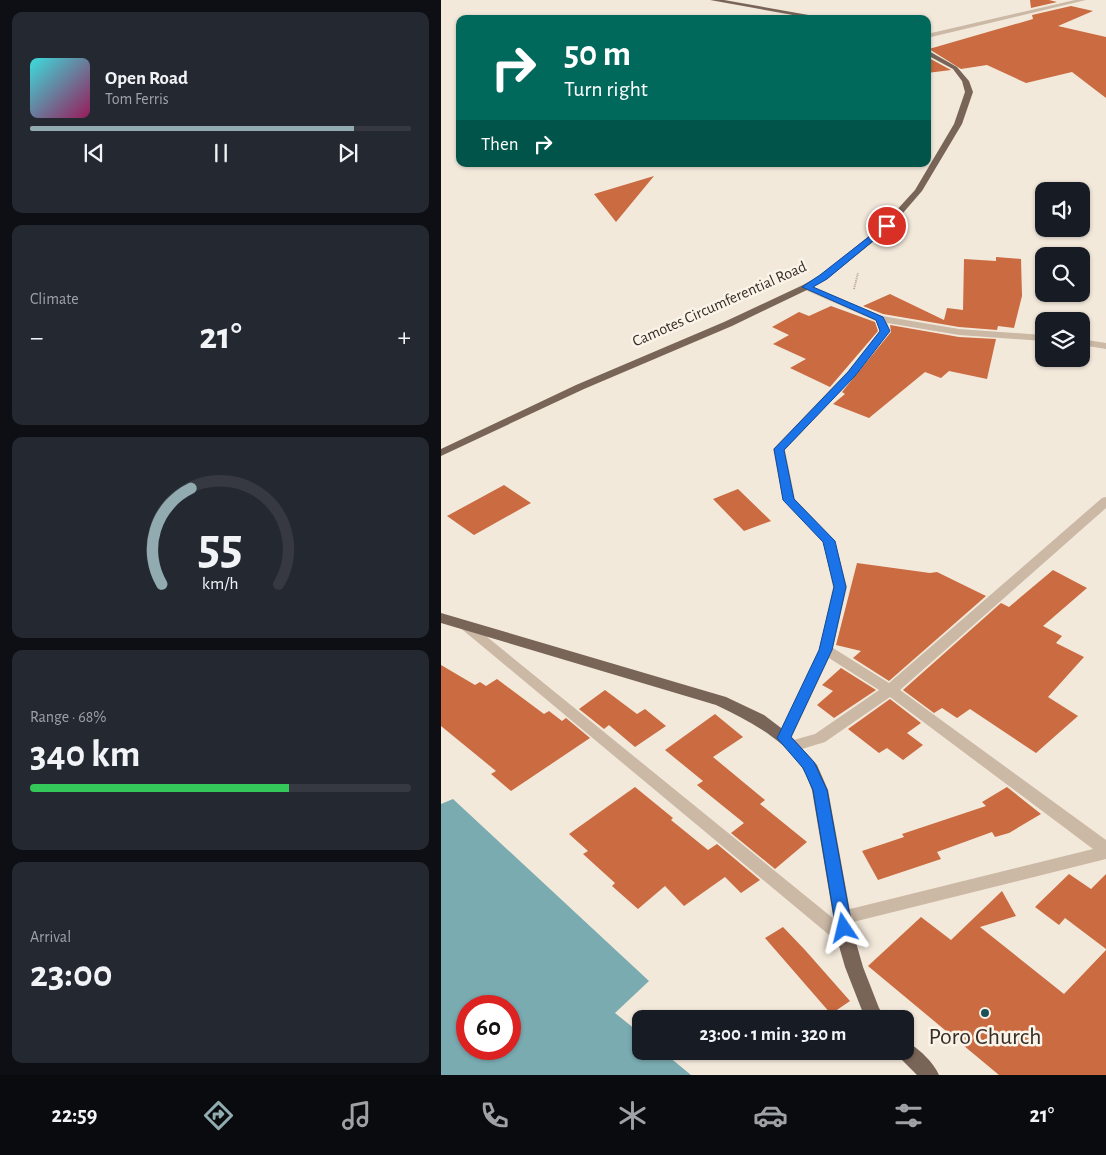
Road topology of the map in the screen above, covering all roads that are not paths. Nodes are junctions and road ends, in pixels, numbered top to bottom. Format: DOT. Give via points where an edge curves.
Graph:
graph roads {
  1 [pos="713,0"];
  2 [pos="1083,0"];
  3 [pos="804,15"];
  4 [pos="931,35"];
  5 [pos="931,54"];
  6 [pos="806,287"];
  7 [pos="880,319"];
  8 [pos="1035,337"];
  9 [pos="1090,343"];
  10 [pos="1106,346"];
  11 [pos="441,453"];
  12 [pos="1106,501"];
  13 [pos="441,618"];
  14 [pos="465,626"];
  15 [pos="825,650"];
  16 [pos="890,690"];
  17 [pos="788,742"];
  18 [pos="1106,851"];
  19 [pos="842,918"];
  20 [pos="846,939"];
  21 [pos="871,1010"];
  22 [pos="914,1059"];
  23 [pos="930,1075"];
  1 -- 3 [label="main road"];
  2 -- 4 [label="street"];
  5 -- 6 [label="main road, Camotes Circumferential Road" via="955,68 965,81 969,92 958,124 918,192 887,226"];
  6 -- 7 [label="street"];
  6 -- 11 [label="main road, Camotes Circumferential Road" via="580,387"];
  7 -- 8 [label="street" via="959,332"];
  7 -- 15 [label="street" via="885,331 851,374 779,449 789,500 829,541 840,587"];
  9 -- 10 [label="street"];
  12 -- 16 [label="street"];
  13 -- 14 [label="main road"];
  14 -- 17 [label="main road" via="721,702 759,719"];
  14 -- 20 [label="street"];
  15 -- 16 [label="street"];
  15 -- 17 [label="street"];
  16 -- 17 [label="street" via="820,738"];
  16 -- 18 [label="street"];
  17 -- 19 [label="main road" via="809,765 820,790"];
  18 -- 19 [label="street"];
  19 -- 20 [label="main road"];
  20 -- 21 [label="main road"];
  22 -- 23 [label="main road"];
}
